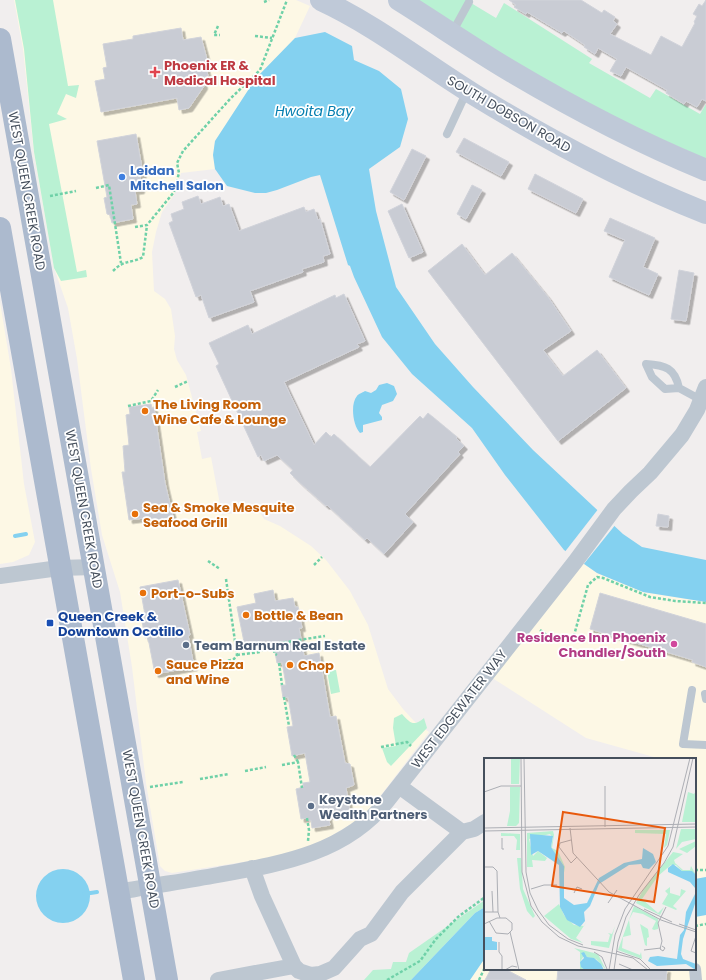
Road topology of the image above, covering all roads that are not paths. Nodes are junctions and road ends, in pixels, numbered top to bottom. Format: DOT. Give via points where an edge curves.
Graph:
graph roads {
  1 [pos="321,0"];
  2 [pos="399,0"];
  3 [pos="469,2"];
  4 [pos="451,33"];
  5 [pos="0,39"];
  6 [pos="468,91"];
  7 [pos="447,134"];
  8 [pos="706,170"];
  9 [pos="706,213"];
  10 [pos="0,228"];
  11 [pos="679,388"];
  12 [pos="704,396"];
  13 [pos="60,568"];
  14 [pos="95,568"];
  15 [pos="0,576"];
  16 [pos="692,690"];
  17 [pos="706,694"];
  18 [pos="706,699"];
  19 [pos="706,745"];
  20 [pos="398,786"];
  21 [pos="484,823"];
  22 [pos="462,832"];
  23 [pos="252,868"];
  24 [pos="151,887"];
  25 [pos="118,892"];
  26 [pos="294,966"];
  27 [pos="695,970"];
  28 [pos="134,980"];
  29 [pos="167,980"];
  30 [pos="218,980"];
  31 [pos="696,980"];
  1 -- 6 [label="main road, SOUTH DOBSON ROAD" via="373,29"];
  2 -- 4 [label="main road"];
  3 -- 4 [label="lane"];
  4 -- 8 [label="main road" via="601,122"];
  5 -- 14 [label="main road, WEST QUEEN CREEK ROAD"];
  6 -- 7 [label="lane"];
  6 -- 9 [label="main road, SOUTH DOBSON ROAD" via="545,137 663,196"];
  10 -- 13 [label="main road"];
  11 -- 12 [label="lane"];
  12 -- 20 [label="street, WEST EDGEWATER WAY" via="682,436 656,467 614,509"];
  13 -- 14 [label="street"];
  13 -- 15 [label="street"];
  13 -- 25 [label="main road"];
  14 -- 24 [label="main road, WEST QUEEN CREEK ROAD"];
  16 -- 19 [label="lane" via="683,744"];
  17 -- 18 [label="lane"];
  20 -- 22 [label="street"];
  20 -- 23 [label="street, WEST EDGEWATER WAY" via="383,807 347,837 307,856"];
  21 -- 22 [label="street"];
  22 -- 26 [label="street" via="402,892 371,934 360,939 334,968 311,975 299,971"];
  23 -- 24 [label="street, WEST EDGEWATER WAY"];
  23 -- 26 [label="street"];
  24 -- 25 [label="street, WEST EDGEWATER WAY"];
  24 -- 29 [label="main road, WEST QUEEN CREEK ROAD"];
  25 -- 28 [label="main road"];
  26 -- 30 [label="street"];
  27 -- 31 [label="street"];
}
